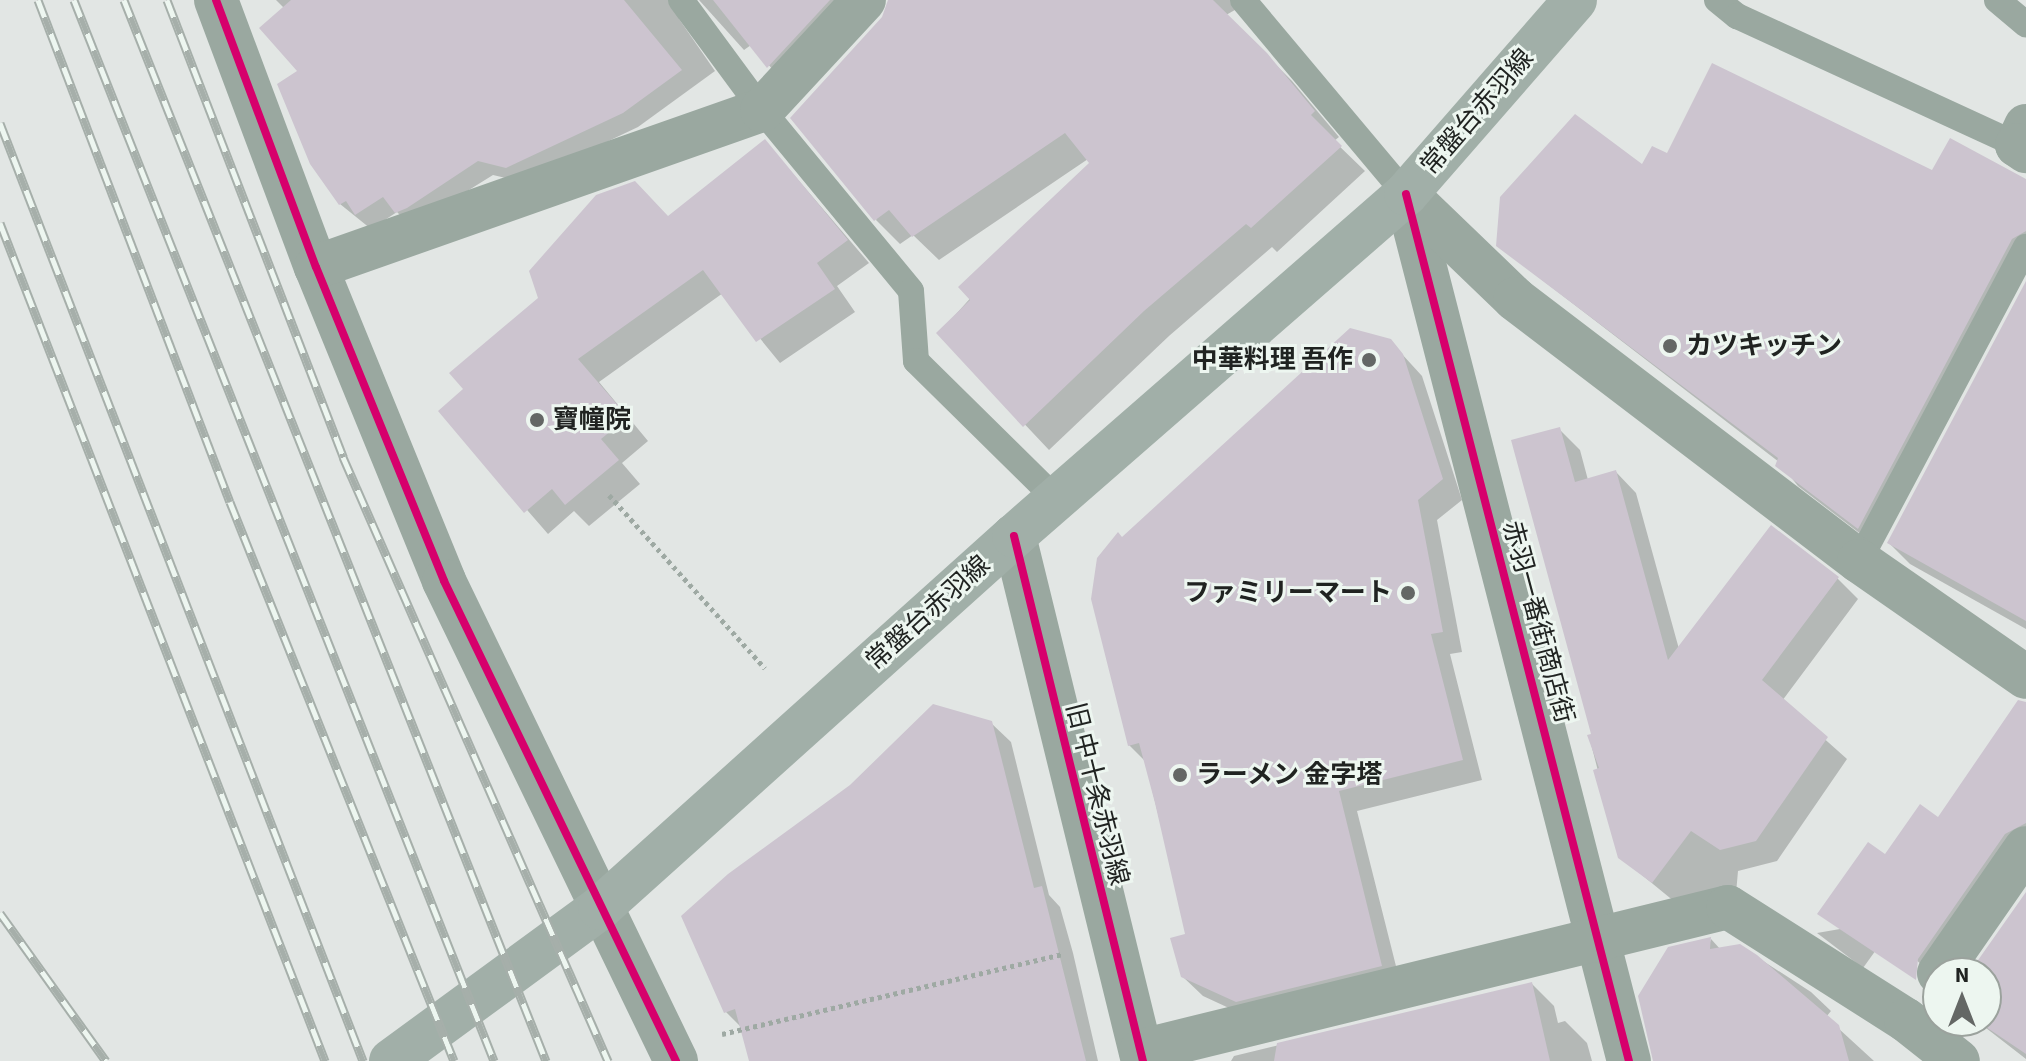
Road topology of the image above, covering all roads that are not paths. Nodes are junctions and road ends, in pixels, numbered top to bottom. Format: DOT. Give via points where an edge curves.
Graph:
graph roads {
  1 [pos="216,0"];
  2 [pos="681,0"];
  3 [pos="864,0"];
  4 [pos="1243,0"];
  5 [pos="1575,0"];
  6 [pos="1717,0"];
  7 [pos="1997,0"];
  8 [pos="2026,24"];
  9 [pos="762,110"];
  10 [pos="2023,141"];
  11 [pos="1406,194"];
  12 [pos="2026,247"];
  13 [pos="316,267"];
  14 [pos="1056,499"];
  15 [pos="1014,536"];
  16 [pos="1859,561"];
  17 [pos="2026,677"];
  18 [pos="2026,848"];
  19 [pos="600,908"];
  20 [pos="1600,941"];
  21 [pos="1949,957"];
  22 [pos="1922,996"];
  23 [pos="1906,1020"];
  24 [pos="673,1054"];
  25 [pos="1142,1056"];
  26 [pos="391,1061"];
  27 [pos="1629,1061"];
  28 [pos="1958,1061"];
  1 -- 13 [label="street"];
  2 -- 9 [label="lane"];
  3 -- 9 [label="street"];
  4 -- 11 [label="lane"];
  5 -- 11 [label="main road, 常盤台赤羽線"];
  6 -- 10 [label="lane" via="1737,16"];
  7 -- 8 [label="lane"];
  9 -- 13 [label="street"];
  9 -- 14 [label="lane" via="911,291 916,361"];
  11 -- 14 [label="main road, 常盤台赤羽線"];
  11 -- 16 [label="street" via="1515,299"];
  11 -- 20 [label="street, 赤羽一番街商店街"];
  12 -- 16 [label="lane"];
  13 -- 19 [label="street" via="444,581"];
  14 -- 15 [label="main road, 常盤台赤羽線"];
  15 -- 19 [label="main road, 常盤台赤羽線"];
  15 -- 25 [label="street, 旧 中十条赤羽線"];
  16 -- 17 [label="street"];
  18 -- 21 [label="street"];
  19 -- 24 [label="street"];
  19 -- 26 [label="main road, 常盤台赤羽線"];
  20 -- 23 [label="street" via="1728,907"];
  20 -- 25 [label="street"];
  20 -- 27 [label="street, 赤羽一番街商店街"];
  22 -- 23 [label="street"];
  23 -- 28 [label="street"];
}
